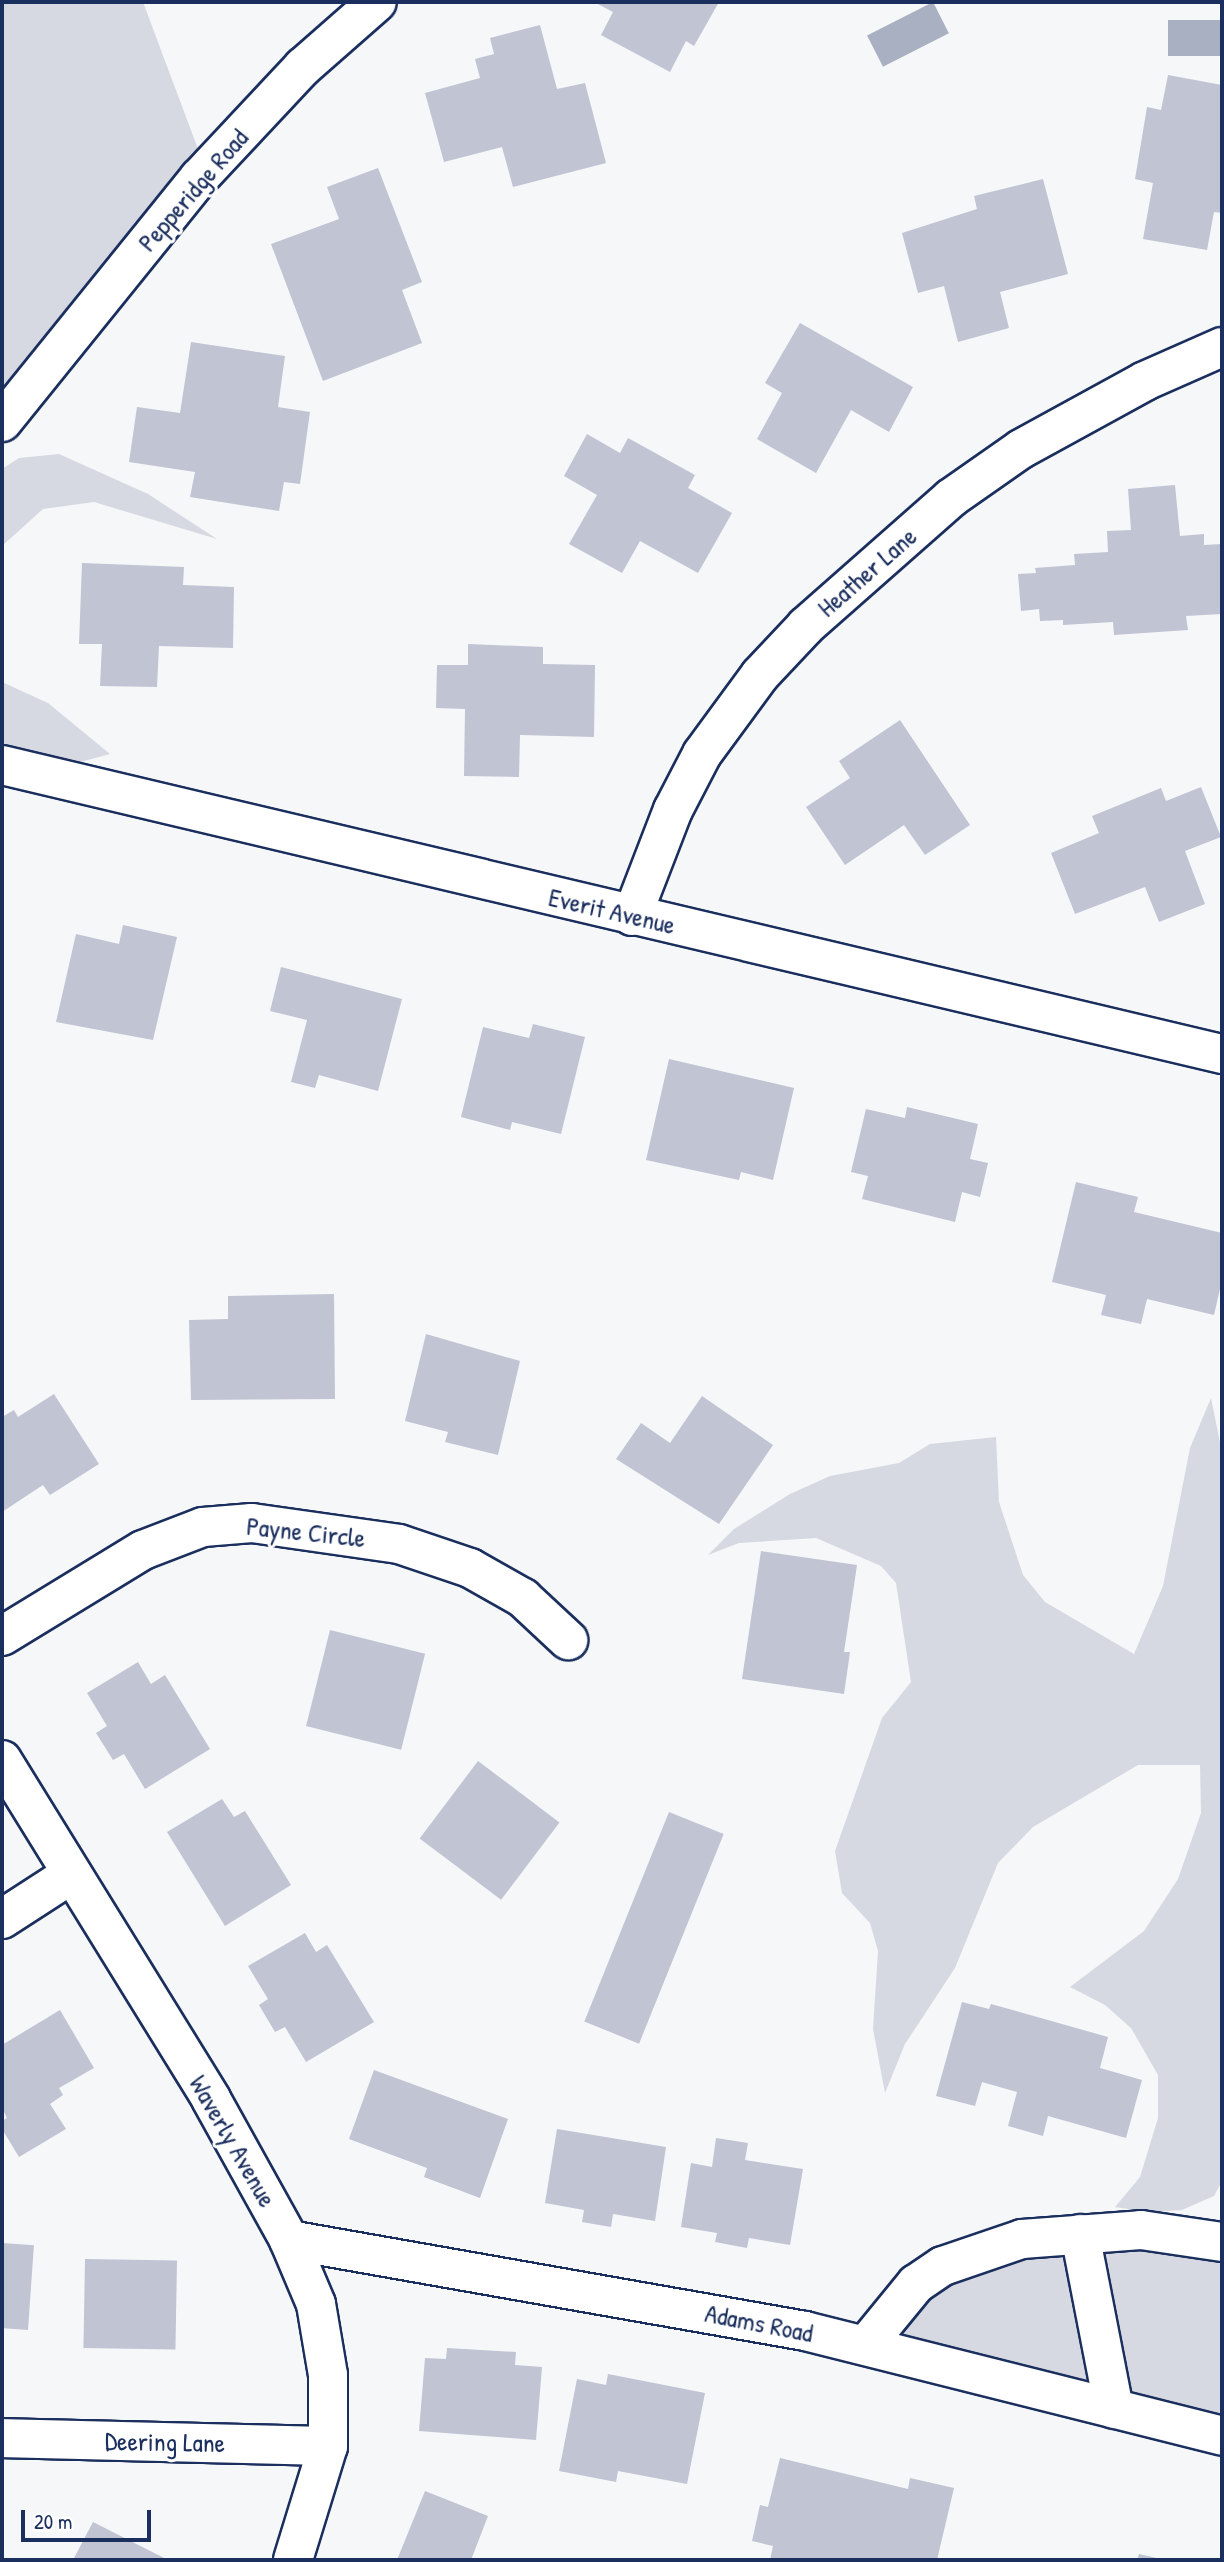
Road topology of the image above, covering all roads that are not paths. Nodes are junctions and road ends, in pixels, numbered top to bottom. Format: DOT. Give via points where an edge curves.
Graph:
graph roads {
  1 [pos="377,2"];
  2 [pos="1222,347"];
  3 [pos="8,411"];
  4 [pos="2,765"];
  5 [pos="632,916"];
  6 [pos="1222,1054"];
  7 [pos="2,1636"];
  8 [pos="568,1640"];
  9 [pos="2,1760"];
  10 [pos="71,1875"];
  11 [pos="2,1919"];
  12 [pos="1080,2234"];
  13 [pos="289,2240"];
  14 [pos="1222,2242"];
  15 [pos="866,2345"];
  16 [pos="1114,2409"];
  17 [pos="1222,2436"];
  18 [pos="2,2438"];
  19 [pos="328,2446"];
  20 [pos="293,2560"];
  1 -- 3 [label="street, Pepperidge Road" via="303,67 199,178"];
  2 -- 5 [label="street, Heather Lane" via="1144,381 1021,449 951,498 806,626 760,675 702,754 673,810"];
  4 -- 5 [label="street, Everit Avenue"];
  5 -- 6 [label="street, Everit Avenue"];
  7 -- 8 [label="street, Payne Circle" via="143,1550 203,1527 252,1523 398,1544 470,1568 523,1598"];
  9 -- 10 [label="street, Waverly Avenue"];
  10 -- 11 [label="street"];
  10 -- 13 [label="street, Waverly Avenue" via="211,2099"];
  12 -- 14 [label="street" via="1141,2230"];
  12 -- 15 [label="street" via="1022,2239 943,2266 916,2284"];
  12 -- 16 [label="street"];
  13 -- 15 [label="street, Adams Road" via="669,2305"];
  13 -- 19 [label="street, Waverly Avenue" via="316,2304 328,2375"];
  15 -- 16 [label="street, Adams Road"];
  16 -- 17 [label="street, Adams Road"];
  18 -- 19 [label="street, Deering Lane"];
  19 -- 20 [label="street, Waverly Avenue"];
}
